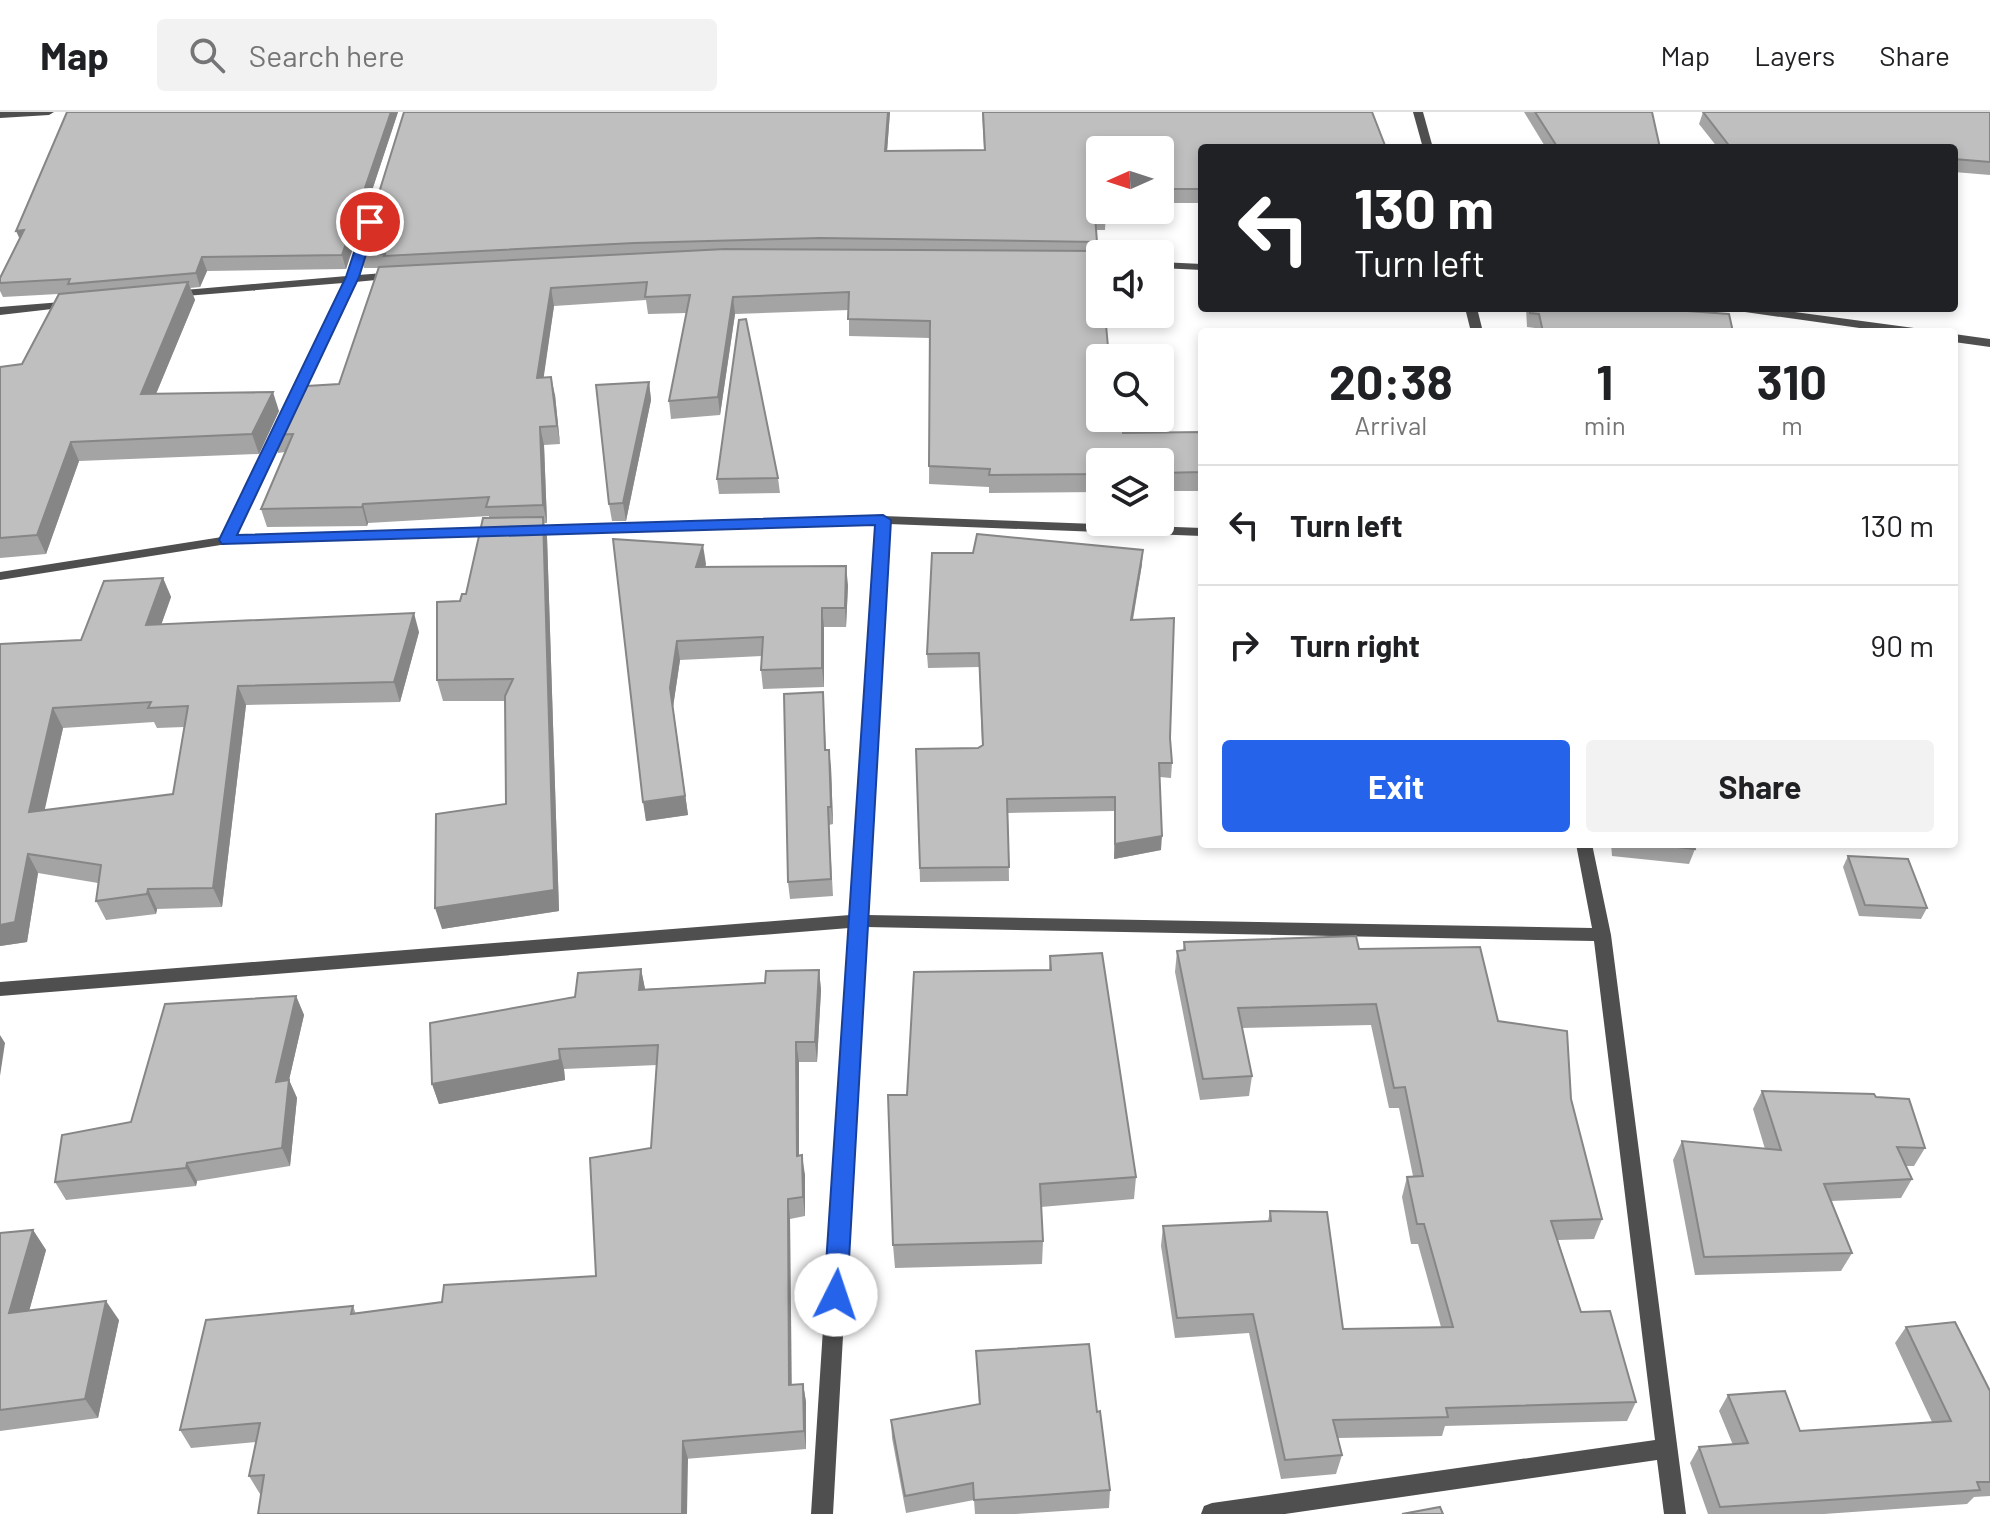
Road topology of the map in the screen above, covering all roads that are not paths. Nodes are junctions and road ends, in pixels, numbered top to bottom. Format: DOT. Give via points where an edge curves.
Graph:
graph roads {
  1 [pos="49,112"];
  2 [pos="1418,112"];
  3 [pos="0,115"];
  4 [pos="1427,144"];
  5 [pos="372,217"];
  6 [pos="1174,266"];
  7 [pos="1198,267"];
  8 [pos="414,274"];
  9 [pos="352,277"];
  10 [pos="153,296"];
  11 [pos="92,302"];
  12 [pos="0,311"];
  13 [pos="1767,312"];
  14 [pos="1885,328"];
  15 [pos="1958,339"];
  16 [pos="1990,343"];
  17 [pos="883,520"];
  18 [pos="1198,532"];
  19 [pos="227,540"];
  20 [pos="0,576"];
  21 [pos="1585,848"];
  22 [pos="860,921"];
  23 [pos="1602,935"];
  24 [pos="0,989"];
  25 [pos="1667,1448"];
  26 [pos="822,1514"];
  27 [pos="1212,1514"];
  28 [pos="1675,1514"];
  1 -- 3 [label="street"];
  2 -- 4 [label="street"];
  5 -- 9 [label="street"];
  6 -- 7 [label="street"];
  8 -- 9 [label="street"];
  9 -- 10 [label="street"];
  9 -- 19 [label="street"];
  11 -- 12 [label="street"];
  13 -- 14 [label="street"];
  15 -- 16 [label="street"];
  17 -- 18 [label="street"];
  17 -- 19 [label="street"];
  17 -- 22 [label="street"];
  19 -- 20 [label="street"];
  21 -- 23 [label="street"];
  22 -- 23 [label="street"];
  22 -- 24 [label="street"];
  22 -- 26 [label="street"];
  23 -- 25 [label="street"];
  25 -- 27 [label="street"];
  25 -- 28 [label="street"];
}
